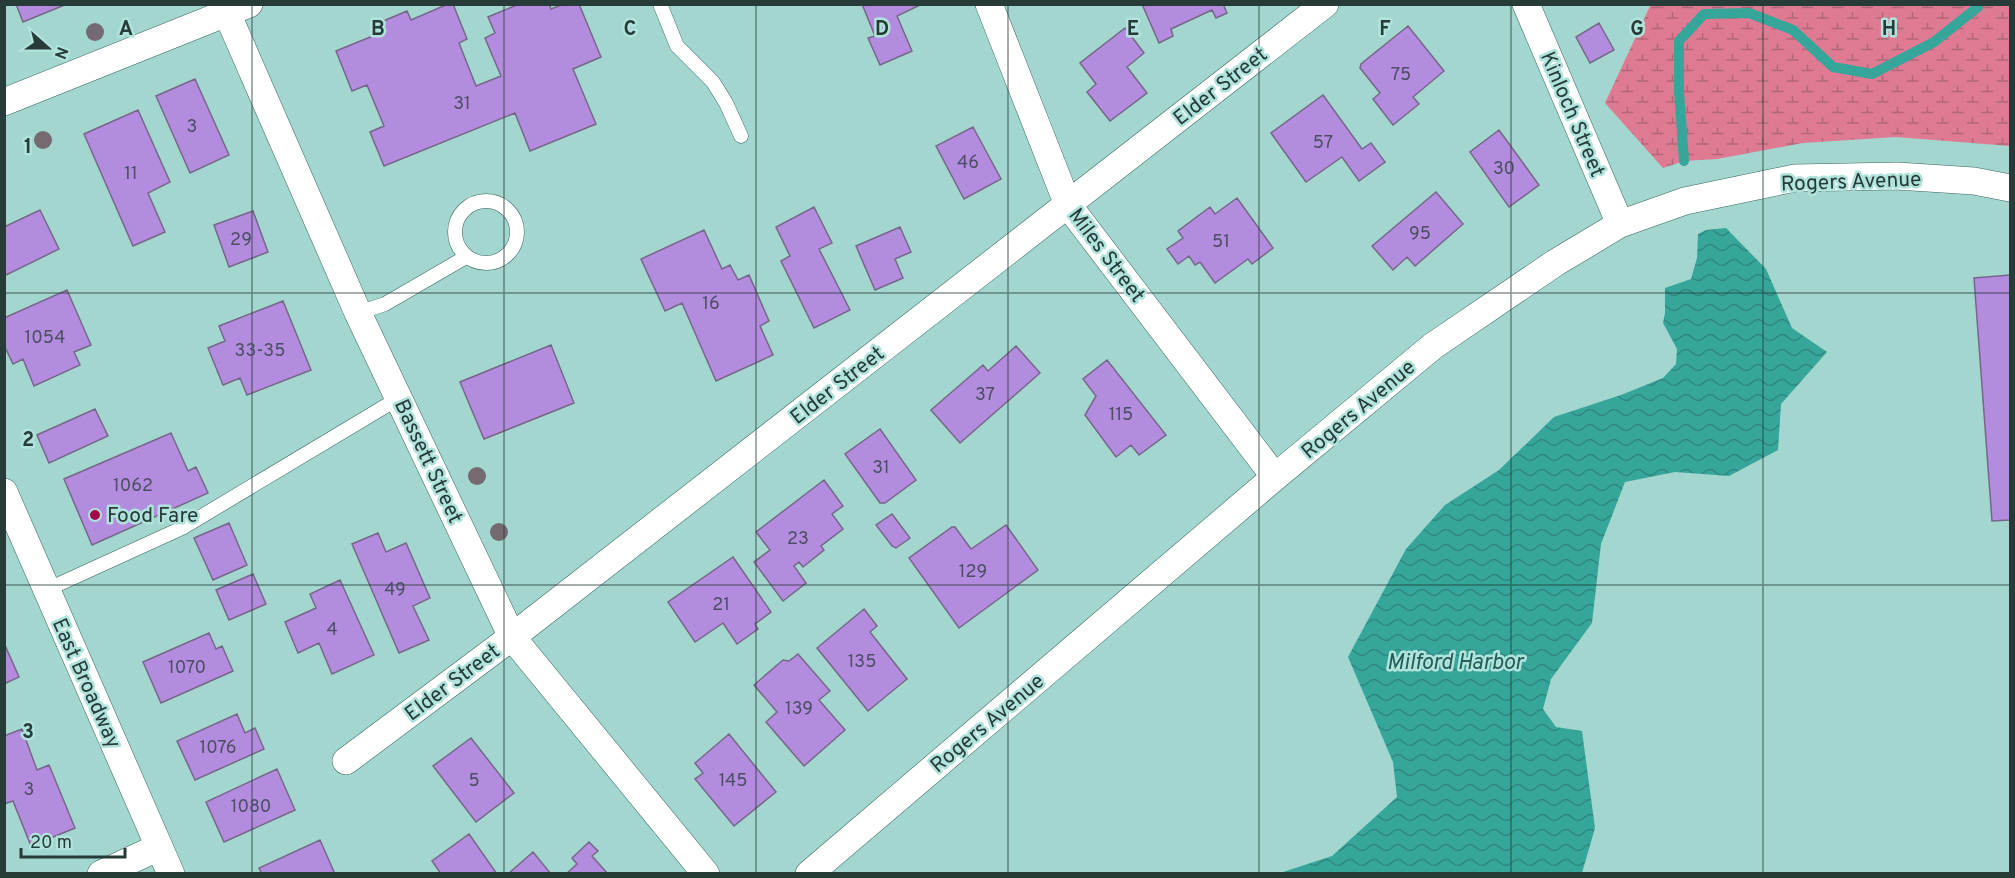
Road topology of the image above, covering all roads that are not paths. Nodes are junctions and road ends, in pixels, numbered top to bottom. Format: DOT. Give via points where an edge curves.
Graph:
graph roads {
  1 [pos="660,4"];
  2 [pos="989,4"];
  3 [pos="1325,4"];
  4 [pos="1526,4"];
  5 [pos="233,8"];
  6 [pos="4,102"];
  7 [pos="741,136"];
  8 [pos="2010,188"];
  9 [pos="1068,205"];
  10 [pos="1620,224"];
  11 [pos="466,257"];
  12 [pos="358,313"];
  13 [pos="399,398"];
  14 [pos="1275,477"];
  15 [pos="4,492"];
  16 [pos="15,544"];
  17 [pos="46,590"];
  18 [pos="512,637"];
  19 [pos="346,761"];
  20 [pos="159,847"];
  21 [pos="101,873"];
  22 [pos="171,873"];
  23 [pos="706,873"];
  24 [pos="809,873"];
  1 -- 7 [label="lane" via="677,46 713,82"];
  2 -- 9 [label="street, Miles Street"];
  3 -- 9 [label="street, Elder Street"];
  4 -- 10 [label="street, Kinloch Street"];
  5 -- 6 [label="street"];
  5 -- 12 [label="street, Bassett Street"];
  8 -- 10 [label="street, Rogers Avenue" via="1974,181 1897,176 1796,178 1685,201"];
  9 -- 14 [label="street, Miles Street"];
  9 -- 18 [label="street, Elder Street"];
  10 -- 14 [label="street, Rogers Avenue" via="1433,346"];
  11 -- 11 [label="lane" via="485,264 504,258 512,250 517,230 509,211 500,204 481,202 463,211 457,219 455,240"];
  11 -- 12 [label="lane" via="385,304"];
  12 -- 13 [label="street, Bassett Street"];
  13 -- 17 [label="lane" via="182,528"];
  13 -- 18 [label="street, Bassett Street"];
  14 -- 24 [label="street, Rogers Avenue"];
  15 -- 16 [label="street, East Broadway"];
  16 -- 17 [label="street, East Broadway"];
  17 -- 20 [label="street, East Broadway"];
  18 -- 19 [label="street, Elder Street"];
  18 -- 23 [label="street, Bassett Street"];
  20 -- 21 [label="street"];
  20 -- 22 [label="street, East Broadway"];
}
